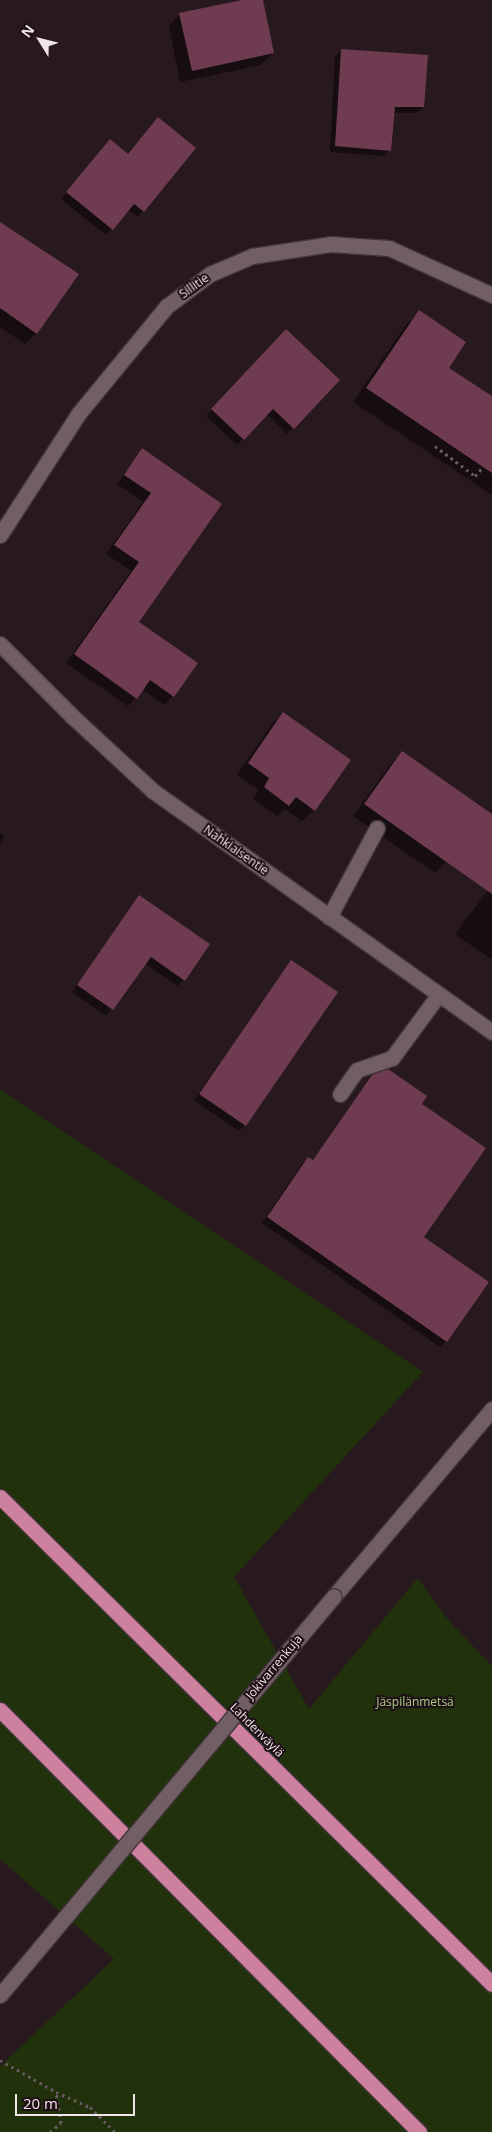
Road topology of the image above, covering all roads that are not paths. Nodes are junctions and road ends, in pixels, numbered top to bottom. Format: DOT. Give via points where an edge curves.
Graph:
graph roads {
  1 [pos="492,295"];
  2 [pos="0,535"];
  3 [pos="0,644"];
  4 [pos="377,828"];
  5 [pos="328,917"];
  6 [pos="439,994"];
  7 [pos="492,1032"];
  8 [pos="340,1094"];
  9 [pos="492,1409"];
  10 [pos="0,1497"];
  11 [pos="0,1710"];
  12 [pos="492,1984"];
  13 [pos="0,1995"];
  14 [pos="419,2132"];
  1 -- 2 [label="street, Sillitie" via="389,248 330,244 252,256 210,274 167,306 79,413"];
  3 -- 5 [label="street, Nahkiaisentie" via="153,791"];
  4 -- 5 [label="street"];
  5 -- 6 [label="street, Nahkiaisentie"];
  6 -- 7 [label="street, Nahkiaisentie"];
  6 -- 8 [label="street" via="392,1058 356,1070"];
  9 -- 13 [label="street, Jokivarrenkuja, bridge"];
  10 -- 12 [label="highway, Lahdenväylä"];
  11 -- 14 [label="highway"];
}
